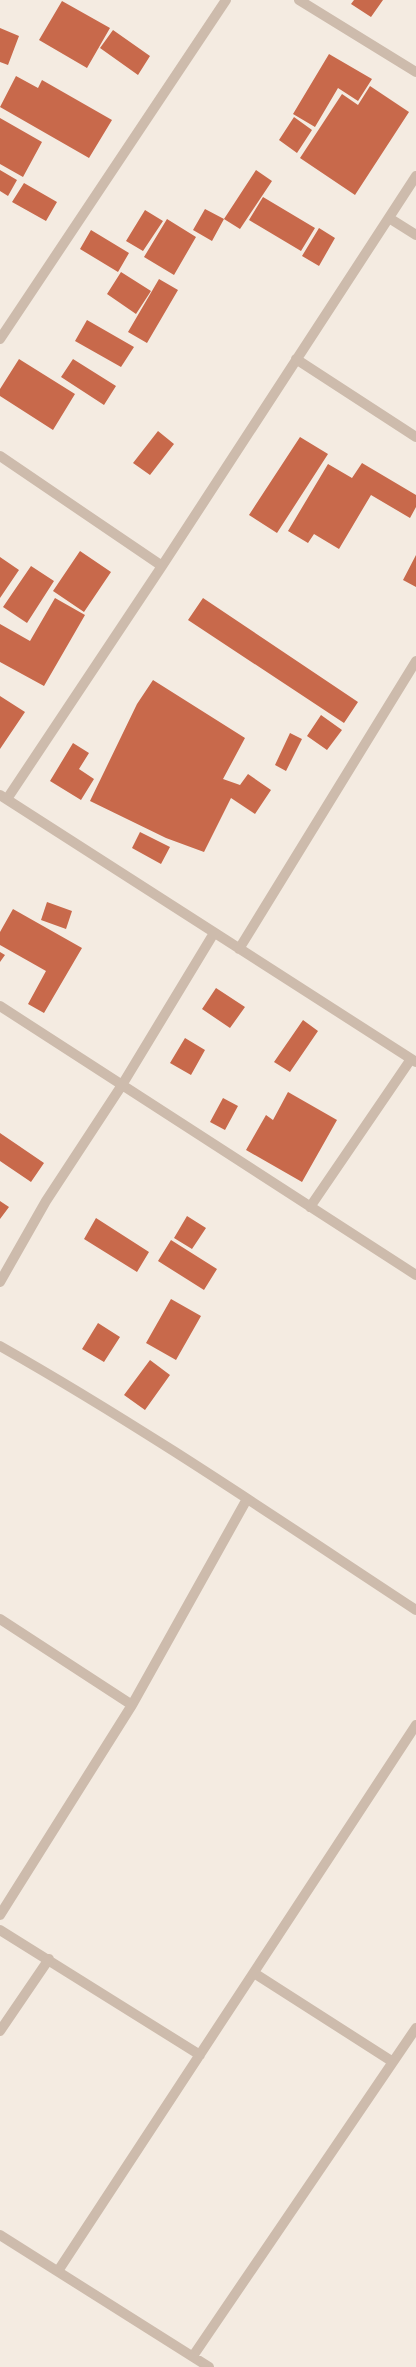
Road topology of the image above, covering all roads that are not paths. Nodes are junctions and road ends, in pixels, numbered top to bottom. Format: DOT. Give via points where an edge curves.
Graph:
graph roads {
  1 [pos="226,0"];
  2 [pos="299,0"];
  3 [pos="416,72"];
  4 [pos="416,176"];
  5 [pos="390,218"];
  6 [pos="416,235"];
  7 [pos="0,339"];
  8 [pos="296,359"];
  9 [pos="416,437"];
  10 [pos="0,456"];
  11 [pos="162,566"];
  12 [pos="416,661"];
  13 [pos="4,797"];
  14 [pos="214,933"];
  15 [pos="239,949"];
  16 [pos="0,1006"];
  17 [pos="413,1061"];
  18 [pos="122,1085"];
  19 [pos="310,1207"];
  20 [pos="416,1275"];
  21 [pos="0,1282"];
  22 [pos="0,1346"];
  23 [pos="247,1499"];
  24 [pos="416,1610"];
  25 [pos="0,1619"];
  26 [pos="132,1705"];
  27 [pos="416,1725"];
  28 [pos="0,1915"];
  29 [pos="0,1930"];
  30 [pos="49,1959"];
  31 [pos="254,1973"];
  32 [pos="416,2028"];
  33 [pos="0,2031"];
  34 [pos="200,2056"];
  35 [pos="394,2062"];
  36 [pos="0,2236"];
  37 [pos="58,2271"];
  38 [pos="193,2356"];
  39 [pos="209,2367"];
  1 -- 7 [label="street"];
  2 -- 3 [label="street"];
  4 -- 5 [label="street"];
  5 -- 6 [label="street"];
  5 -- 8 [label="street"];
  8 -- 9 [label="street"];
  8 -- 11 [label="street"];
  10 -- 11 [label="street"];
  11 -- 13 [label="street"];
  12 -- 15 [label="street"];
  13 -- 14 [label="street"];
  14 -- 15 [label="street"];
  14 -- 18 [label="street"];
  15 -- 17 [label="street"];
  16 -- 18 [label="street"];
  17 -- 19 [label="street"];
  18 -- 19 [label="street"];
  18 -- 21 [label="street" via="46,1200"];
  19 -- 20 [label="street"];
  22 -- 23 [label="street" via="75,1388"];
  23 -- 24 [label="street"];
  23 -- 26 [label="street"];
  25 -- 26 [label="street"];
  26 -- 28 [label="street"];
  27 -- 31 [label="street"];
  29 -- 30 [label="street"];
  30 -- 33 [label="street"];
  30 -- 34 [label="street"];
  31 -- 34 [label="street"];
  31 -- 35 [label="street"];
  32 -- 35 [label="street"];
  34 -- 37 [label="street"];
  35 -- 38 [label="street"];
  36 -- 37 [label="street"];
  37 -- 38 [label="street"];
  38 -- 39 [label="street"];
}
